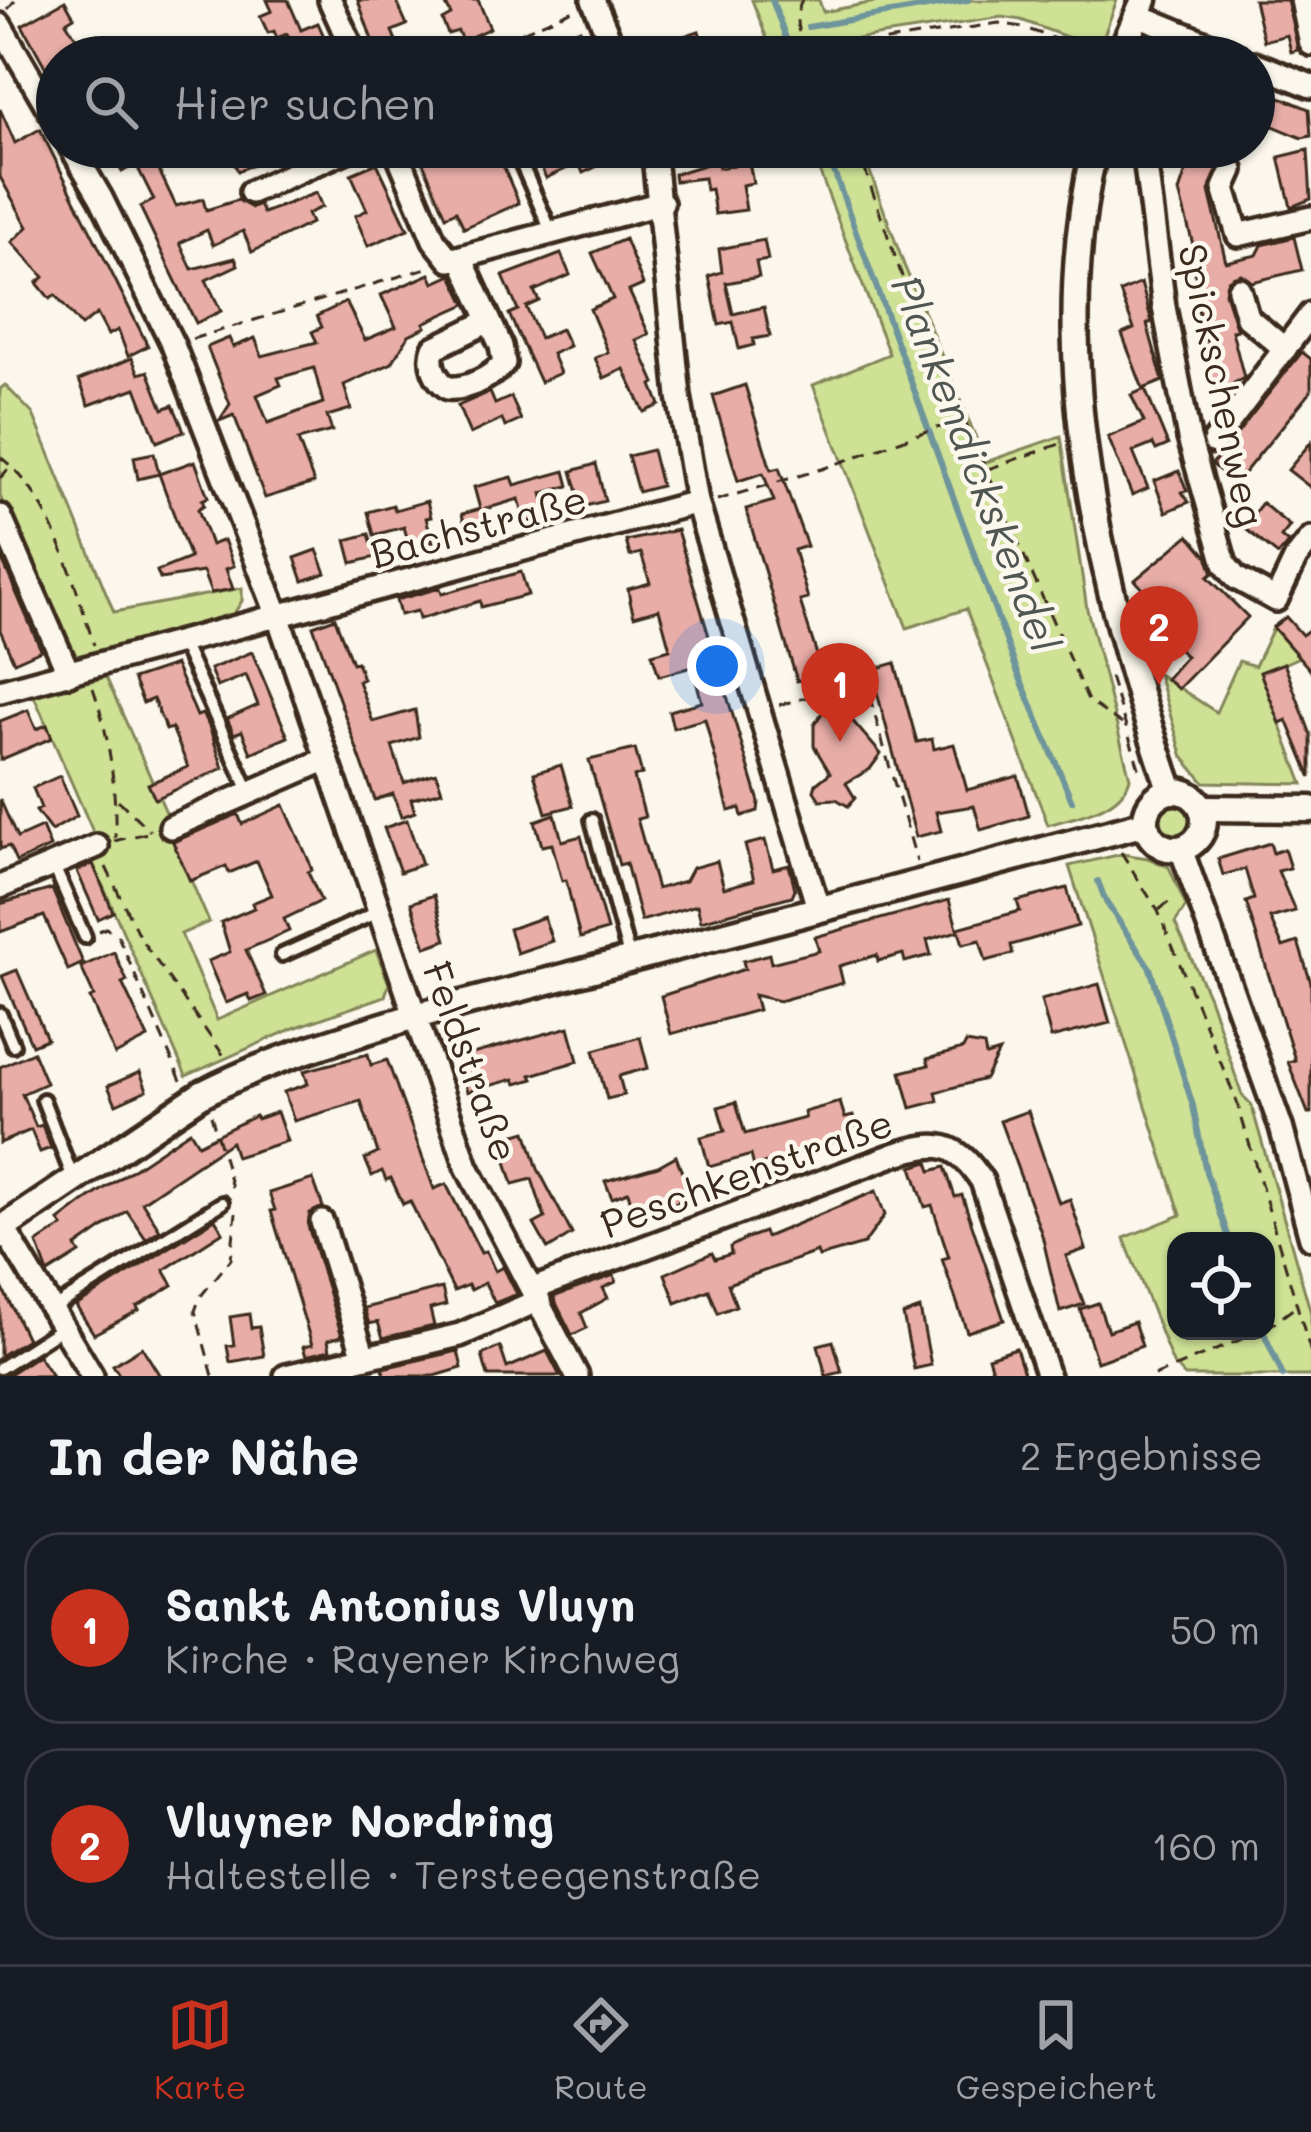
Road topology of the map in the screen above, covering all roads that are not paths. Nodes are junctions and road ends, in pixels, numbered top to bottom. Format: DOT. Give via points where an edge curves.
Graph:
graph roads {
  1 [pos="331,0"];
  2 [pos="1302,0"];
  3 [pos="593,1"];
  4 [pos="1141,7"];
  5 [pos="0,25"];
  6 [pos="347,36"];
  7 [pos="607,36"];
  8 [pos="1128,36"];
  9 [pos="1198,36"];
  10 [pos="1311,44"];
  11 [pos="1275,71"];
  12 [pos="1311,86"];
  13 [pos="36,87"];
  14 [pos="82,168"];
  15 [pos="306,168"];
  16 [pos="404,168"];
  17 [pos="523,168"];
  18 [pos="656,168"];
  19 [pos="1092,168"];
  20 [pos="1146,168"];
  21 [pos="1232,170"];
  22 [pos="251,192"];
  23 [pos="662,203"];
  24 [pos="1311,218"];
  25 [pos="552,234"];
  26 [pos="456,260"];
  27 [pos="1239,290"];
  28 [pos="1311,314"];
  29 [pos="489,321"];
  30 [pos="1285,349"];
  31 [pos="1214,442"];
  32 [pos="698,504"];
  33 [pos="0,516"];
  34 [pos="1311,539"];
  35 [pos="278,616"];
  36 [pos="182,643"];
  37 [pos="86,670"];
  38 [pos="0,691"];
  39 [pos="327,759"];
  40 [pos="249,791"];
  41 [pos="1171,791"];
  42 [pos="1202,808"];
  43 [pos="1311,809"];
  44 [pos="592,820"];
  45 [pos="1146,823"];
  46 [pos="171,827"];
  47 [pos="106,843"];
  48 [pos="1181,849"];
  49 [pos="53,864"];
  50 [pos="0,887"];
  51 [pos="818,908"];
  52 [pos="380,911"];
  53 [pos="85,937"];
  54 [pos="282,955"];
  55 [pos="630,960"];
  56 [pos="0,1015"];
  57 [pos="416,1016"];
  58 [pos="13,1045"];
  59 [pos="43,1100"];
  60 [pos="73,1178"];
  61 [pos="222,1203"];
  62 [pos="322,1222"];
  63 [pos="1,1227"];
  64 [pos="1311,1238"];
  65 [pos="536,1295"];
  66 [pos="57,1319"];
  67 [pos="364,1358"];
  68 [pos="0,1368"];
  69 [pos="92,1376"];
  70 [pos="286,1376"];
  71 [pos="577,1376"];
  72 [pos="1048,1376"];
  1 -- 6 [label="street"];
  2 -- 10 [label="street"];
  3 -- 7 [label="street"];
  4 -- 8 [label="street"];
  4 -- 9 [label="street"];
  5 -- 13 [label="street"];
  11 -- 12 [label="street"];
  14 -- 35 [label="street, Feldstraße" via="173,345"];
  15 -- 22 [label="street"];
  16 -- 26 [label="street" via="434,240"];
  17 -- 25 [label="lane"];
  18 -- 23 [label="street"];
  19 -- 41 [label="street" via="1075,306 1082,437 1118,612"];
  20 -- 34 [label="street, Spickschenweg" via="1172,350 1225,564 1276,600"];
  21 -- 24 [label="street" via="1224,188 1238,235"];
  23 -- 25 [label="street"];
  23 -- 32 [label="street" via="679,396"];
  25 -- 26 [label="street"];
  26 -- 29 [label="street"];
  27 -- 30 [label="street" via="1247,317"];
  28 -- 30 [label="street"];
  30 -- 31 [label="street"];
  32 -- 35 [label="street, Bachstraße"];
  32 -- 51 [label="street"];
  33 -- 37 [label="street"];
  35 -- 36 [label="street, Bachstraße"];
  35 -- 39 [label="street, Feldstraße"];
  36 -- 37 [label="street, Bachstraße"];
  36 -- 40 [label="lane"];
  37 -- 38 [label="street, Bachstraße"];
  39 -- 40 [label="street"];
  39 -- 52 [label="street, Feldstraße"];
  40 -- 46 [label="street"];
  41 -- 42 [label="street"];
  41 -- 45 [label="street" via="1150,806"];
  42 -- 43 [label="street"];
  42 -- 48 [label="street" via="1201,834"];
  44 -- 55 [label="lane"];
  45 -- 48 [label="street" via="1156,842"];
  45 -- 51 [label="street"];
  47 -- 49 [label="street"];
  48 -- 64 [label="street" via="1281,1127"];
  49 -- 50 [label="street"];
  49 -- 53 [label="lane"];
  51 -- 55 [label="street"];
  52 -- 54 [label="lane"];
  52 -- 57 [label="street, Feldstraße"];
  55 -- 57 [label="street"];
  56 -- 58 [label="lane"];
  57 -- 60 [label="street" via="238,1076"];
  57 -- 65 [label="street, Feldstraße" via="467,1167"];
  59 -- 60 [label="lane"];
  60 -- 63 [label="street"];
  61 -- 66 [label="lane"];
  62 -- 67 [label="street"];
  63 -- 66 [label="street"];
  65 -- 67 [label="street" via="460,1335"];
  65 -- 71 [label="street, Feldstraße"];
  65 -- 72 [label="street, Peschkenstraße" via="896,1154 948,1147 982,1181"];
  66 -- 68 [label="lane"];
  66 -- 69 [label="street"];
  67 -- 70 [label="street"];
}
